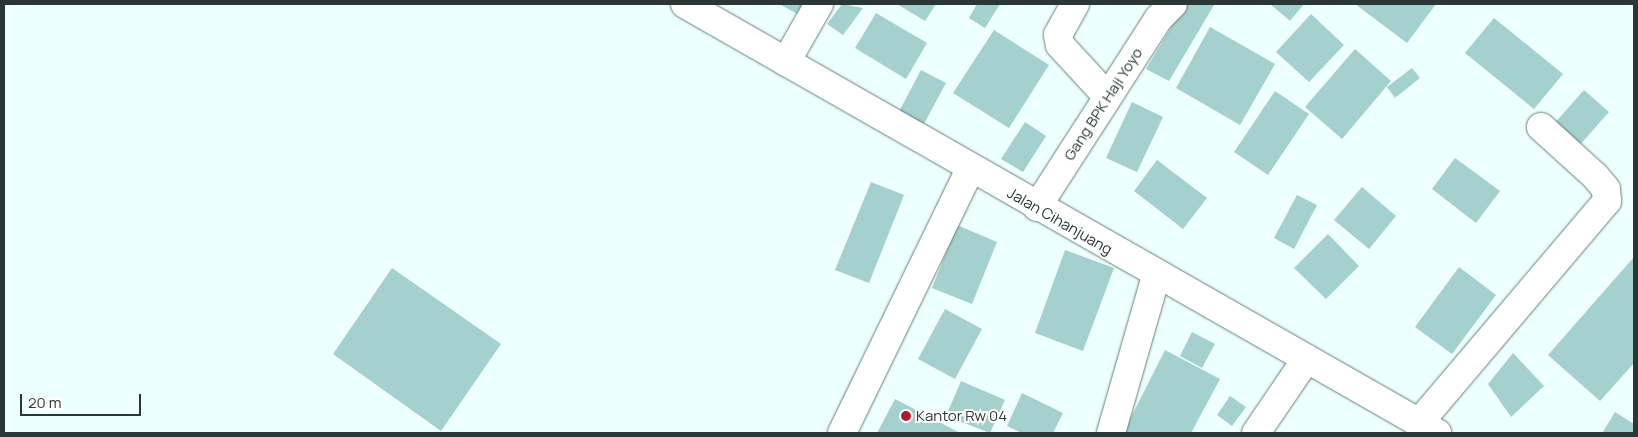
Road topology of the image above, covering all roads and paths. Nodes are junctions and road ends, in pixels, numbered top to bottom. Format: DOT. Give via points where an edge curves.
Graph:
graph roads {
  1 [pos="685,4"];
  2 [pos="820,4"];
  3 [pos="1075,4"];
  4 [pos="1173,4"];
  5 [pos="786,62"];
  6 [pos="1107,96"];
  7 [pos="1541,127"];
  8 [pos="970,169"];
  9 [pos="1037,208"];
  10 [pos="1156,276"];
  11 [pos="1305,361"];
  12 [pos="1428,429"];
  13 [pos="842,433"];
  14 [pos="1111,433"];
  15 [pos="1256,433"];
  1 -- 5 [label="street, Jalan Cihanjuang"];
  2 -- 5 [label="street"];
  3 -- 6 [label="street" via="1058,35 1060,45"];
  4 -- 6 [label="street, Gang BPK Haji Yoyo"];
  5 -- 8 [label="street, Jalan Cihanjuang"];
  6 -- 9 [label="street, Gang BPK Haji Yoyo"];
  7 -- 12 [label="street" via="1595,176 1606,189 1607,201"];
  8 -- 9 [label="street, Jalan Cihanjuang"];
  8 -- 13 [label="street"];
  9 -- 10 [label="street, Jalan Cihanjuang"];
  10 -- 11 [label="street, Jalan Cihanjuang"];
  10 -- 14 [label="street"];
  11 -- 12 [label="street, Jalan Cihanjuang"];
  11 -- 15 [label="street"];
}
